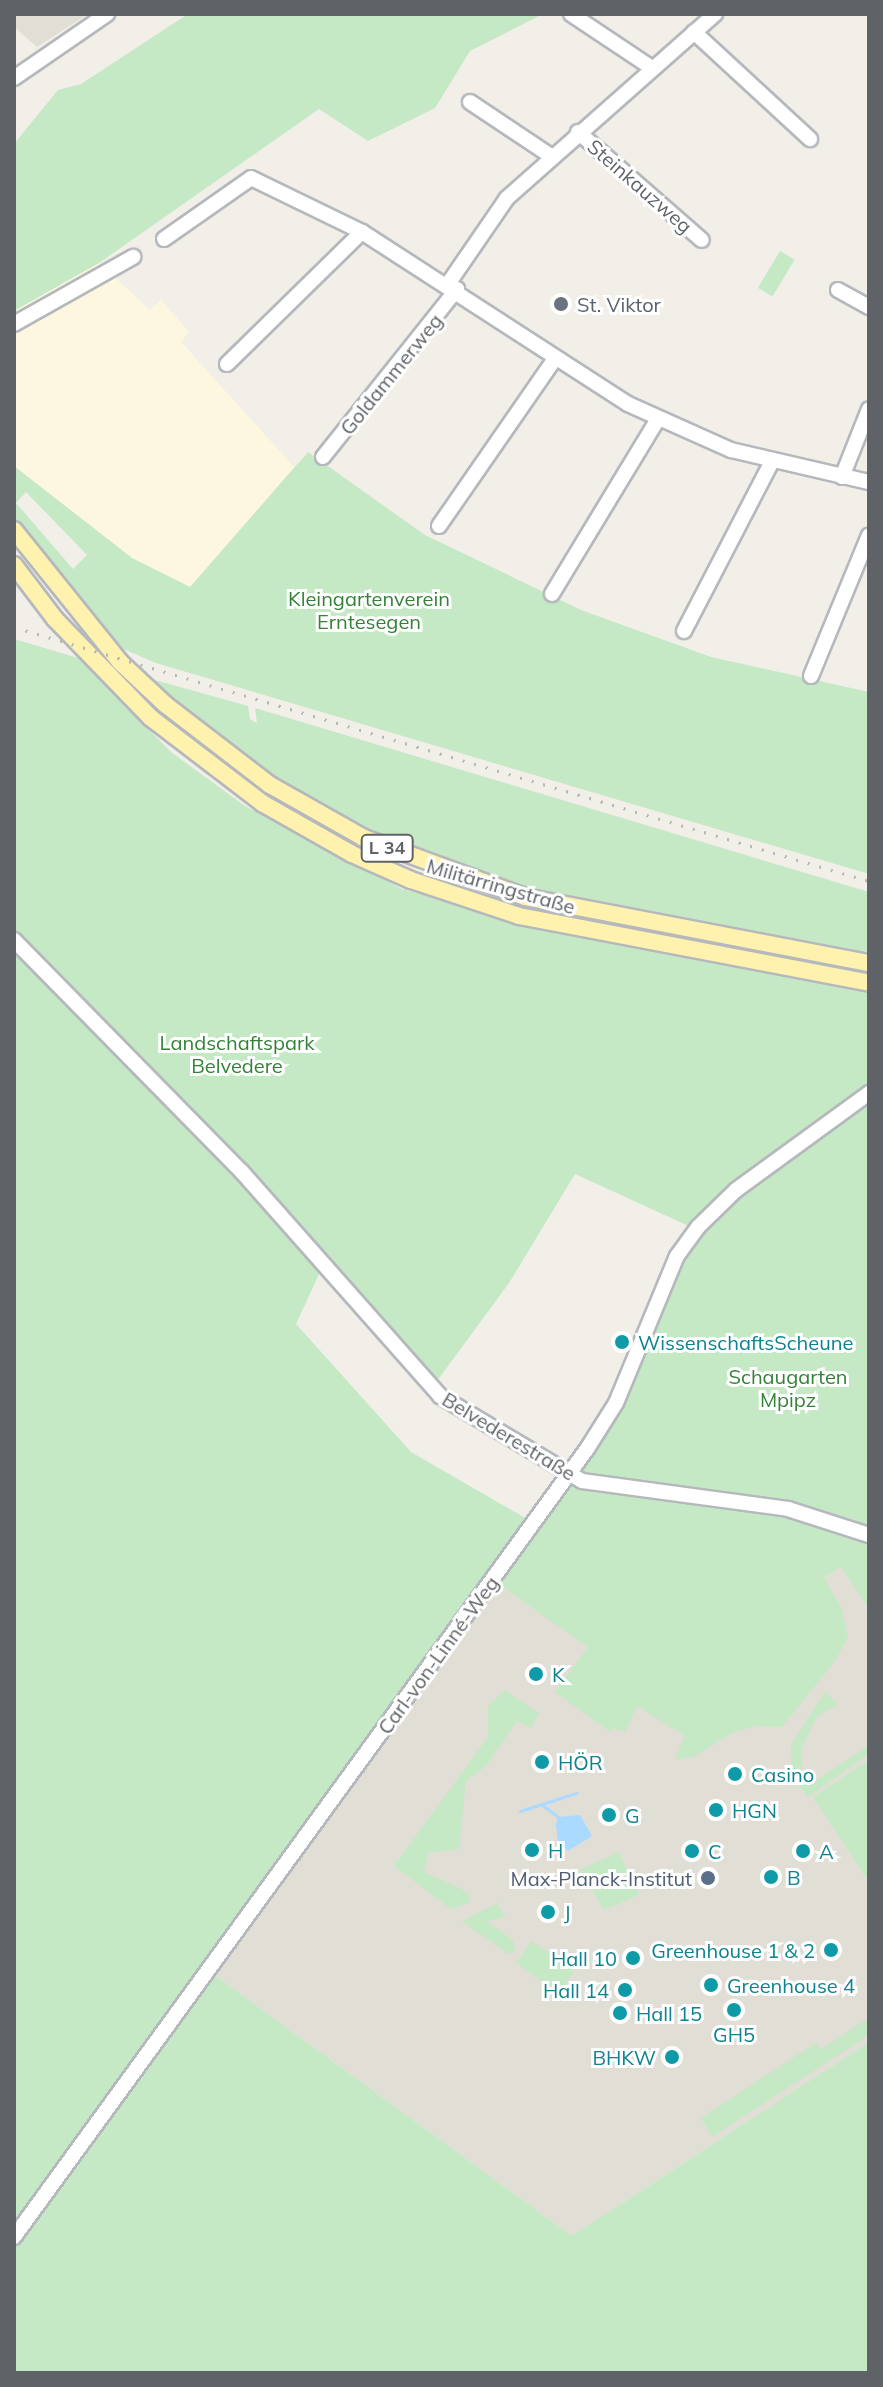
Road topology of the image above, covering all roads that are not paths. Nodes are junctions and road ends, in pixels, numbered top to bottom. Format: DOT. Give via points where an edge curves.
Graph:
graph roads {
  1 [pos="107,14"];
  2 [pos="571,14"];
  3 [pos="715,14"];
  4 [pos="694,32"];
  5 [pos="652,68"];
  6 [pos="14,78"];
  7 [pos="470,102"];
  8 [pos="578,132"];
  9 [pos="810,139"];
  10 [pos="551,156"];
  11 [pos="362,232"];
  12 [pos="164,239"];
  13 [pos="702,240"];
  14 [pos="133,257"];
  15 [pos="453,286"];
  16 [pos="838,290"];
  17 [pos="869,307"];
  18 [pos="14,324"];
  19 [pos="554,360"];
  20 [pos="227,364"];
  21 [pos="869,409"];
  22 [pos="658,419"];
  23 [pos="323,457"];
  24 [pos="772,461"];
  25 [pos="842,477"];
  26 [pos="869,482"];
  27 [pos="439,526"];
  28 [pos="14,530"];
  29 [pos="869,535"];
  30 [pos="14,565"];
  31 [pos="552,594"];
  32 [pos="684,631"];
  33 [pos="811,676"];
  34 [pos="14,940"];
  35 [pos="869,963"];
  36 [pos="869,983"];
  37 [pos="869,1093"];
  38 [pos="568,1475"];
  39 [pos="869,1535"];
  40 [pos="14,2237"];
  1 -- 6 [label="street"];
  2 -- 5 [label="street"];
  3 -- 4 [label="street, Steinkauzweg"];
  4 -- 5 [label="street, Steinkauzweg"];
  4 -- 9 [label="street"];
  5 -- 8 [label="street, Steinkauzweg"];
  7 -- 10 [label="street"];
  8 -- 10 [label="street, Steinkauzweg"];
  8 -- 13 [label="street, Steinkauzweg"];
  10 -- 15 [label="street, Steinkauzweg" via="507,198"];
  11 -- 12 [label="street" via="251,178"];
  11 -- 15 [label="street"];
  11 -- 20 [label="street"];
  14 -- 18 [label="street"];
  15 -- 19 [label="street"];
  15 -- 23 [label="street, Goldammerweg"];
  16 -- 17 [label="street"];
  19 -- 22 [label="street"];
  19 -- 27 [label="street"];
  21 -- 25 [label="street"];
  22 -- 24 [label="street"];
  22 -- 31 [label="street"];
  24 -- 25 [label="street"];
  24 -- 32 [label="street"];
  25 -- 26 [label="street"];
  28 -- 35 [label="main road, Militärringstraße / L 34" via="120,662 166,705 270,785 364,838 525,897"];
  29 -- 33 [label="street"];
  30 -- 36 [label="main road, Militärringstraße / L 34" via="55,619 151,718 262,803 352,854 519,916"];
  34 -- 38 [label="street, Belvederestraße" via="242,1172 440,1396"];
  37 -- 38 [label="street, Carl-von-Linné-Weg" via="736,1190 698,1227 677,1256 616,1403"];
  38 -- 39 [label="street, Belvederestraße" via="627,1491 788,1509"];
  38 -- 40 [label="street, Carl-von-Linné-Weg"];
}
